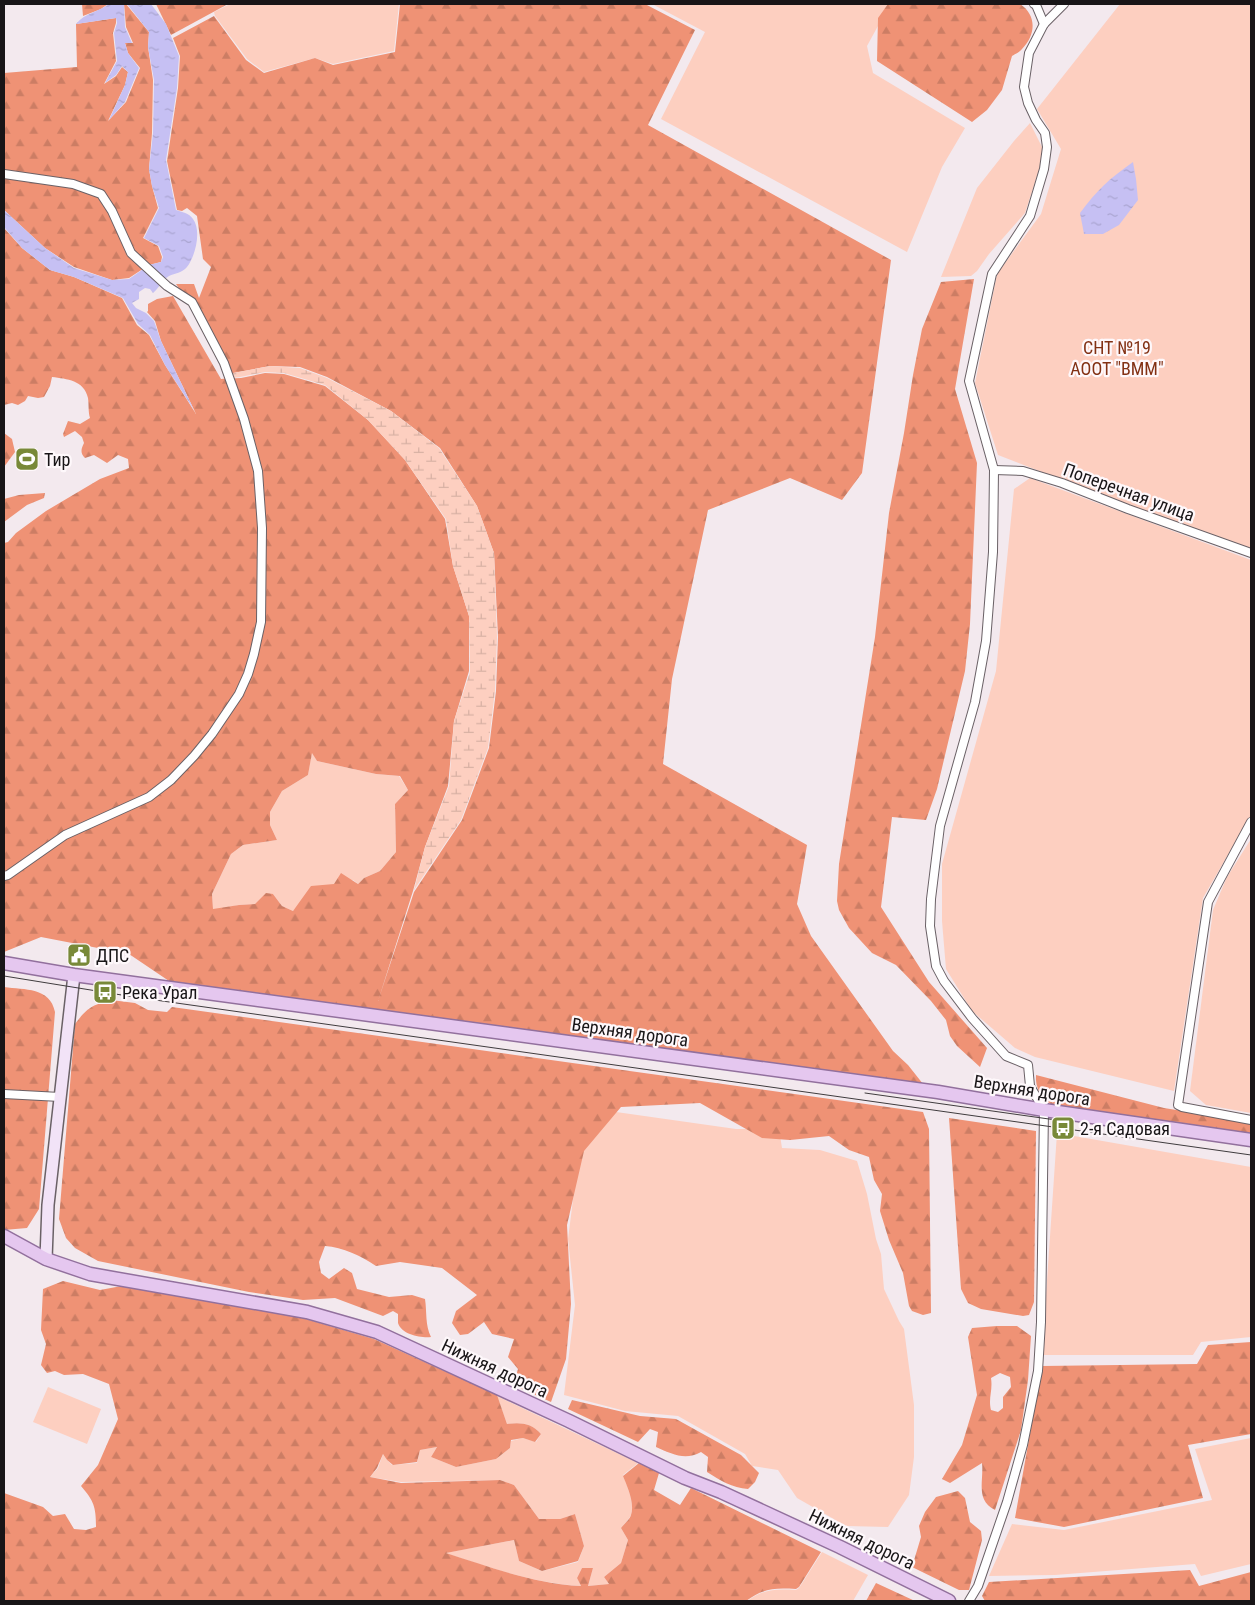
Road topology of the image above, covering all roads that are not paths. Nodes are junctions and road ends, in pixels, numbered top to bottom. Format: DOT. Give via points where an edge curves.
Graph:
graph roads {
  1 [pos="1034,4"];
  2 [pos="1064,4"];
  3 [pos="1044,24"];
  4 [pos="4,174"];
  5 [pos="994,470"];
  6 [pos="1251,553"];
  7 [pos="1251,822"];
  8 [pos="4,876"];
  9 [pos="4,963"];
  10 [pos="74,975"];
  11 [pos="4,1094"];
  12 [pos="60,1096"];
  13 [pos="1044,1110"];
  14 [pos="1251,1120"];
  15 [pos="1251,1140"];
  16 [pos="4,1236"];
  17 [pos="46,1259"];
  18 [pos="949,1601"];
  19 [pos="969,1601"];
  1 -- 3 [label="street"];
  2 -- 3 [label="street"];
  3 -- 5 [label="street" via="1029,53 1024,86 1028,104 1045,133 1044,169 1030,216 992,274 969,381"];
  4 -- 8 [label="street" via="73,184 101,194 131,252 167,286 192,302 224,363 244,419 258,471 262,528 261,622 254,654 238,694 212,734 170,780 148,797 65,835"];
  5 -- 6 [label="street, Поперечная улица" via="1023,471 1062,483"];
  5 -- 13 [label="street" via="993,552 986,641 975,702 940,826 930,926 936,966 944,981 1006,1056 1028,1064 1030,1086"];
  7 -- 14 [label="street" via="1208,902 1178,1104"];
  9 -- 10 [label="main road, Верхняя дорога"];
  10 -- 12 [label="main road"];
  10 -- 13 [label="main road, Верхняя дорога" via="928,1090"];
  11 -- 12 [label="street"];
  12 -- 17 [label="main road" via="48,1205"];
  13 -- 15 [label="main road, Верхняя дорога"];
  13 -- 19 [label="street" via="1038,1371 1007,1502 981,1578"];
  16 -- 17 [label="main road, Нижняя дорога"];
  17 -- 18 [label="main road, Нижняя дорога" via="90,1274 307,1312 377,1332"];
}
